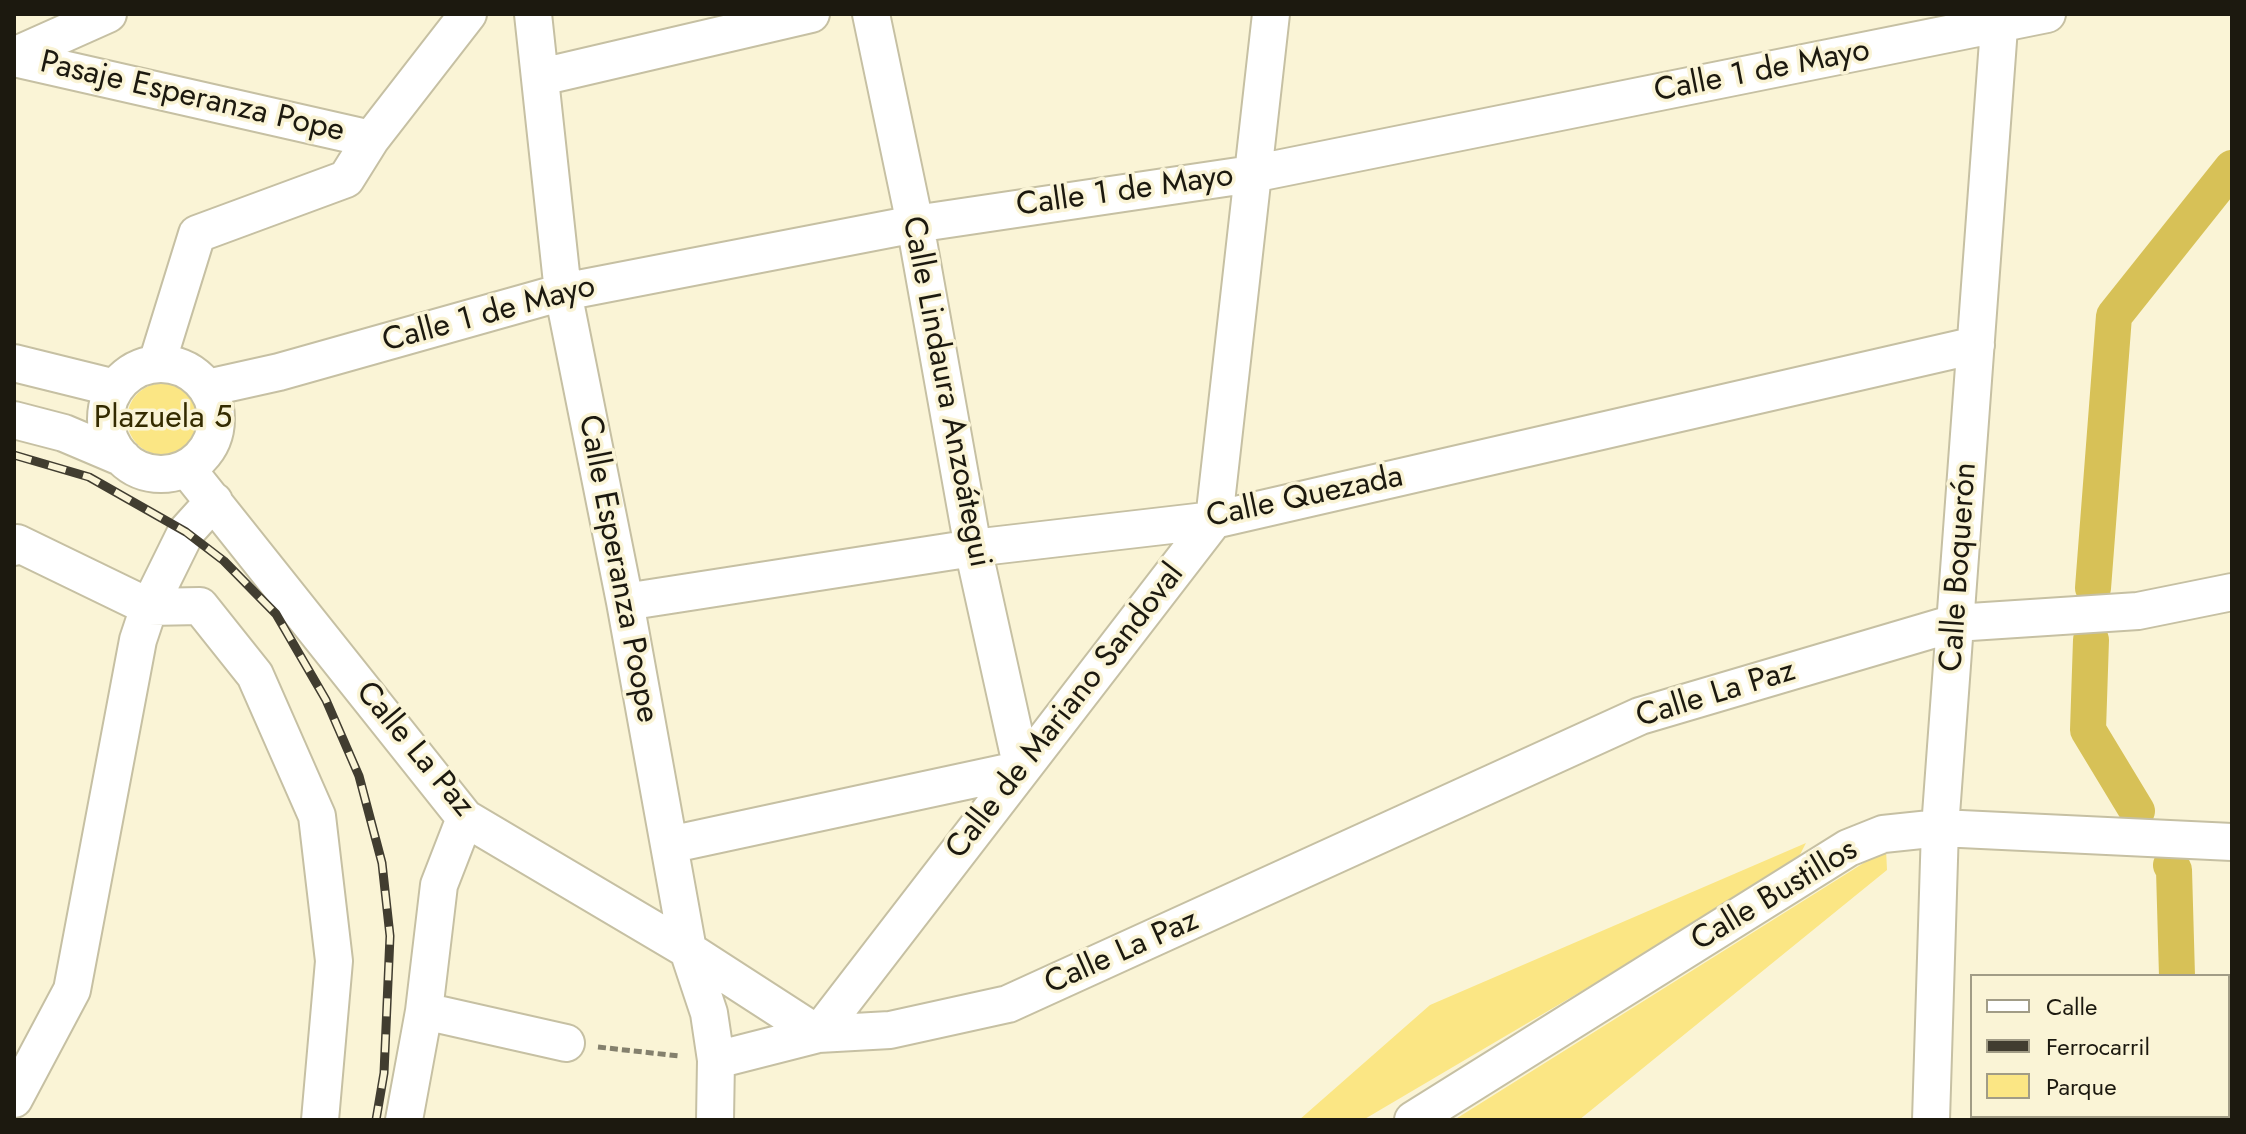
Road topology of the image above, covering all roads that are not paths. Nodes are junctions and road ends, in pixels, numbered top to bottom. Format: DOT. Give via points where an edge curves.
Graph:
graph roads {
  1 [pos="108,14"];
  2 [pos="468,14"];
  3 [pos="533,14"];
  4 [pos="811,14"];
  5 [pos="871,14"];
  6 [pos="1271,14"];
  7 [pos="2047,14"];
  8 [pos="2000,19"];
  9 [pos="14,57"];
  10 [pos="541,77"];
  11 [pos="371,139"];
  12 [pos="1252,174"];
  13 [pos="915,224"];
  14 [pos="563,292"];
  15 [pos="1976,345"];
  16 [pos="14,363"];
  17 [pos="157,363"];
  18 [pos="115,388"];
  19 [pos="207,388"];
  20 [pos="14,420"];
  21 [pos="123,458"];
  22 [pos="187,469"];
  23 [pos="214,501"];
  24 [pos="1214,520"];
  25 [pos="15,544"];
  26 [pos="973,548"];
  27 [pos="2232,592"];
  28 [pos="625,602"];
  29 [pos="149,607"];
  30 [pos="1955,623"];
  31 [pos="1022,769"];
  32 [pos="465,818"];
  33 [pos="1940,828"];
  34 [pos="2232,842"];
  35 [pos="669,845"];
  36 [pos="688,950"];
  37 [pos="424,1011"];
  38 [pos="818,1034"];
  39 [pos="566,1043"];
  40 [pos="716,1060"];
  41 [pos="14,1099"];
  42 [pos="320,1120"];
  43 [pos="404,1120"];
  44 [pos="715,1120"];
  45 [pos="1413,1120"];
  46 [pos="1931,1120"];
  1 -- 9 [label="street"];
  2 -- 11 [label="street"];
  3 -- 10 [label="street, Calle Esperanza Poope"];
  4 -- 10 [label="street"];
  5 -- 13 [label="street, Calle Lindaura Anzoátegui"];
  6 -- 12 [label="street"];
  7 -- 8 [label="street, Calle 1 de Mayo"];
  8 -- 12 [label="street, Calle 1 de Mayo"];
  8 -- 15 [label="street, Calle Boquerón"];
  9 -- 11 [label="street, Pasaje Esperanza Pope"];
  10 -- 14 [label="street, Calle Esperanza Poope"];
  11 -- 17 [label="street" via="346,179 197,234"];
  12 -- 13 [label="street, Calle 1 de Mayo"];
  12 -- 24 [label="street"];
  13 -- 14 [label="street, Calle 1 de Mayo"];
  13 -- 26 [label="street, Calle Lindaura Anzoátegui"];
  14 -- 19 [label="street, Calle 1 de Mayo"];
  14 -- 28 [label="street, Calle Esperanza Poope"];
  15 -- 24 [label="street, Calle Quezada"];
  15 -- 30 [label="street, Calle Boquerón"];
  16 -- 18 [label="street"];
  17 -- 18 [label="street" via="139,367"];
  17 -- 19 [label="street" via="189,371"];
  18 -- 21 [label="street" via="106,419 109,436"];
  19 -- 22 [label="street" via="216,410 215,433"];
  20 -- 21 [label="street" via="64,433"];
  21 -- 22 [label="street" via="147,472"];
  22 -- 23 [label="street, Calle La Paz"];
  23 -- 29 [label="street" via="186,532"];
  23 -- 32 [label="street, Calle La Paz"];
  24 -- 26 [label="street, Calle Quezada"];
  24 -- 31 [label="street, Calle de Mariano Sandoval"];
  25 -- 29 [label="street"];
  26 -- 28 [label="street, Calle Quezada"];
  26 -- 31 [label="street, Calle Lindaura Anzoátegui"];
  27 -- 30 [label="street, Calle La Paz" via="2138,611"];
  28 -- 35 [label="street, Calle Esperanza Poope"];
  29 -- 41 [label="street" via="138,640 72,990"];
  29 -- 42 [label="street" via="200,606 210,617 255,675 317,816 334,961"];
  30 -- 33 [label="street, Calle Boquerón"];
  30 -- 38 [label="street, Calle La Paz" via="1640,716 1008,1004 890,1030"];
  31 -- 35 [label="street"];
  31 -- 38 [label="street, Calle de Mariano Sandoval"];
  32 -- 36 [label="street, Calle La Paz"];
  32 -- 37 [label="street" via="439,885"];
  33 -- 34 [label="street, Calle Bustillos"];
  33 -- 45 [label="street, Calle Bustillos" via="1883,834 1848,848"];
  33 -- 46 [label="street, Calle Boquerón"];
  35 -- 36 [label="street, Calle Esperanza Poope"];
  36 -- 38 [label="street, Calle La Paz"];
  36 -- 40 [label="street, Calle Esperanza Poope" via="709,1013"];
  37 -- 39 [label="street"];
  37 -- 43 [label="street"];
  38 -- 40 [label="street"];
  40 -- 44 [label="street, Calle Esperanza Poope"];
}
